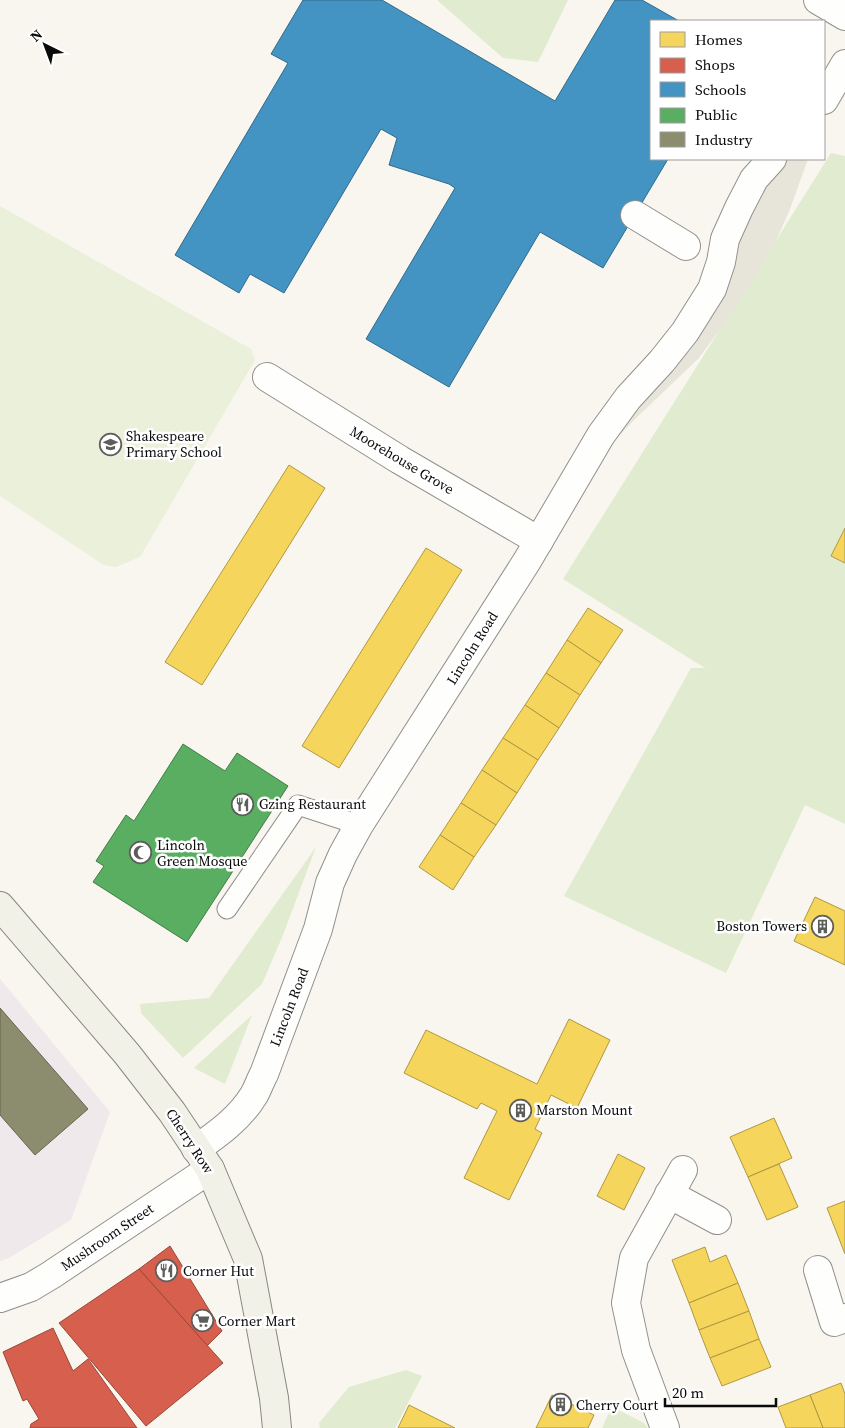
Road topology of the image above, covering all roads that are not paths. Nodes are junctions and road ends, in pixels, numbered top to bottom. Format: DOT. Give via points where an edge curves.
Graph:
graph roads {
  1 [pos="818,0"];
  2 [pos="845,16"];
  3 [pos="845,64"];
  4 [pos="825,98"];
  5 [pos="771,160"];
  6 [pos="635,215"];
  7 [pos="686,246"];
  8 [pos="267,377"];
  9 [pos="540,541"];
  10 [pos="359,825"];
  11 [pos="0,906"];
  12 [pos="227,909"];
  13 [pos="203,1159"];
  14 [pos="683,1170"];
  15 [pos="669,1194"];
  16 [pos="717,1220"];
  17 [pos="818,1270"];
  18 [pos="0,1298"];
  19 [pos="845,1318"];
  20 [pos="278,1428"];
  21 [pos="665,1428"];
  1 -- 2 [label="street"];
  3 -- 4 [label="street"];
  5 -- 9 [label="street, Lincoln Road" via="754,179 739,208 725,239 712,289 685,332 601,435"];
  6 -- 7 [label="street"];
  8 -- 9 [label="street, Moorehouse Grove" via="400,460"];
  9 -- 10 [label="street, Lincoln Road"];
  10 -- 12 [label="lane" via="298,805"];
  10 -- 13 [label="street, Lincoln Road" via="330,884 318,929 264,1074 253,1096 221,1132"];
  11 -- 13 [label="street, Cherry Row" via="127,1054"];
  13 -- 18 [label="street, Mushroom Street" via="51,1275 31,1287"];
  13 -- 20 [label="street, Cherry Row" via="248,1259"];
  14 -- 15 [label="street"];
  15 -- 16 [label="street"];
  15 -- 21 [label="street" via="634,1258 626,1303 636,1350"];
  17 -- 19 [label="street" via="834,1322"];
}
